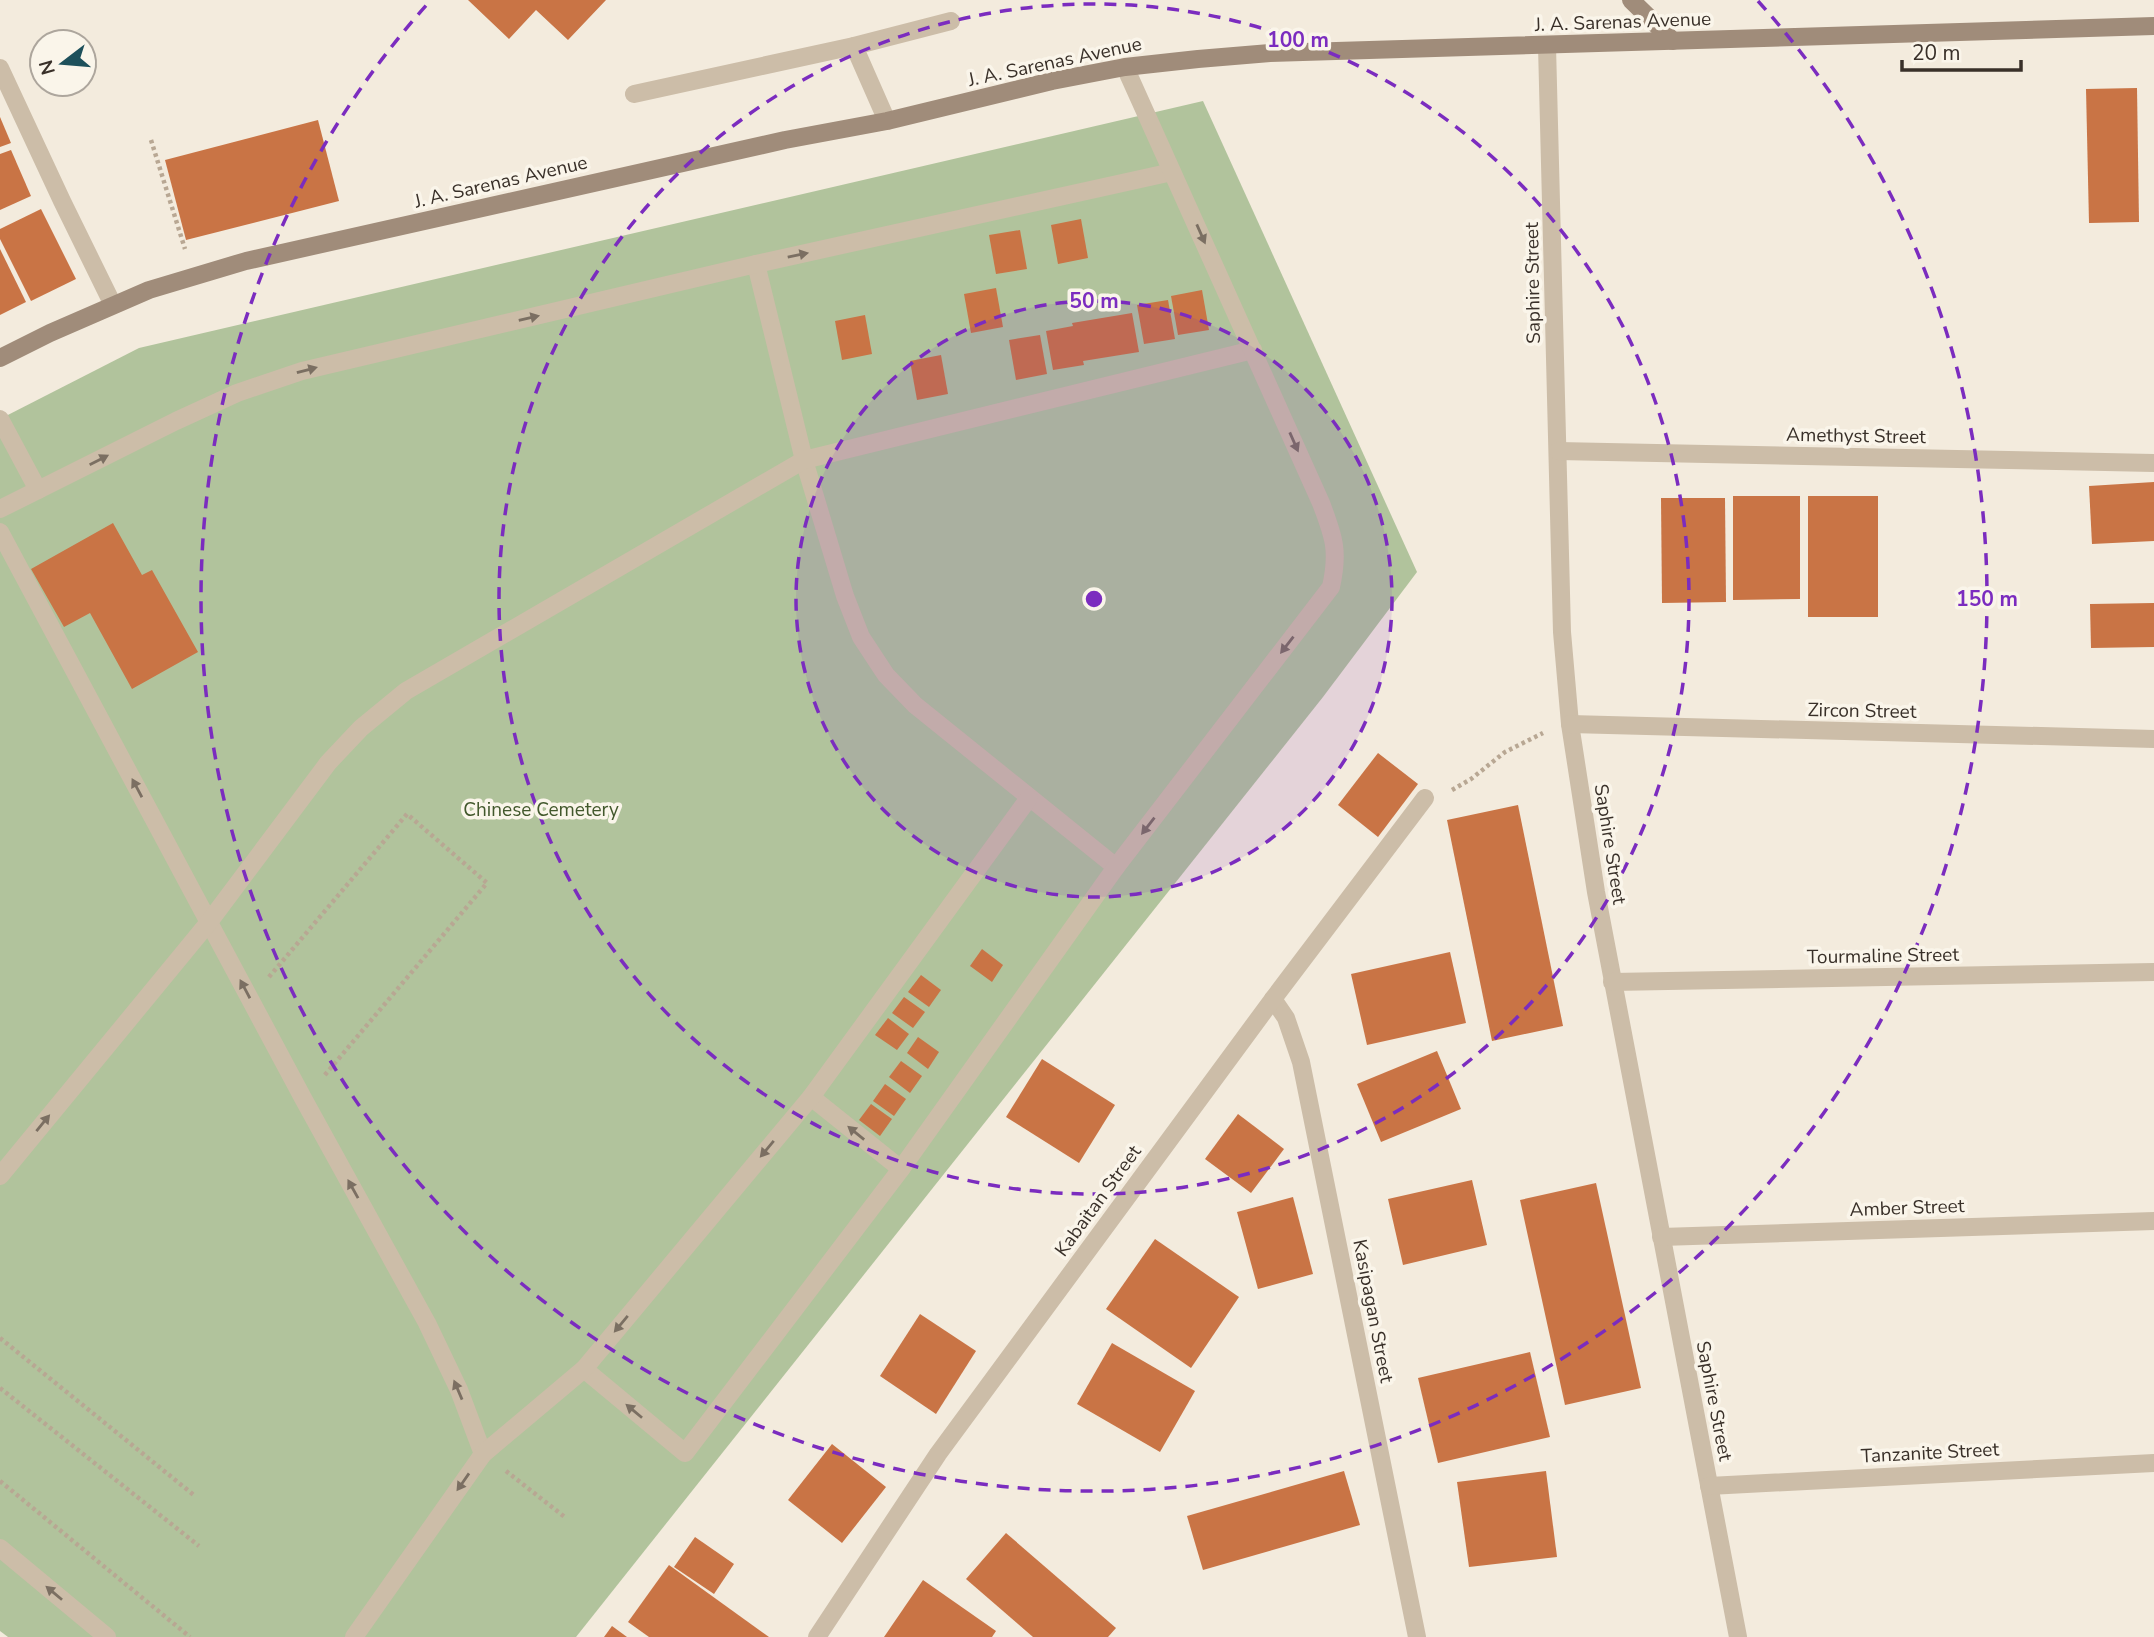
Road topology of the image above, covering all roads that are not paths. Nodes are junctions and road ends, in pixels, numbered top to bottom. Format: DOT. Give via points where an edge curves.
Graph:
graph roads {
  1 [pos="1632,0"];
  2 [pos="951,21"];
  3 [pos="2154,26"];
  4 [pos="1673,41"];
  5 [pos="854,46"];
  6 [pos="1547,46"];
  7 [pos="1125,67"];
  8 [pos="0,68"];
  9 [pos="634,94"];
  10 [pos="887,121"];
  11 [pos="1172,172"];
  12 [pos="756,264"];
  13 [pos="113,305"];
  14 [pos="1253,351"];
  15 [pos="0,358"];
  16 [pos="0,419"];
  17 [pos="1558,451"];
  18 [pos="804,460"];
  19 [pos="2154,463"];
  20 [pos="38,490"];
  21 [pos="0,509"];
  22 [pos="0,532"];
  23 [pos="1570,724"];
  24 [pos="2154,739"];
  25 [pos="1029,798"];
  26 [pos="1425,798"];
  27 [pos="1116,867"];
  28 [pos="209,922"];
  29 [pos="2154,972"];
  30 [pos="1612,982"];
  31 [pos="1273,999"];
  32 [pos="811,1097"];
  33 [pos="901,1168"];
  34 [pos="0,1176"];
  35 [pos="2154,1221"];
  36 [pos="1661,1237"];
  37 [pos="584,1369"];
  38 [pos="483,1454"];
  39 [pos="2154,1463"];
  40 [pos="1709,1486"];
  41 [pos="0,1548"];
  42 [pos="107,1637"];
  43 [pos="354,1637"];
  44 [pos="817,1637"];
  45 [pos="1417,1637"];
  46 [pos="1738,1637"];
  1 -- 4 [label="main road"];
  2 -- 5 [label="street"];
  3 -- 4 [label="main road, J. A. Sarenas Avenue"];
  4 -- 6 [label="main road, J. A. Sarenas Avenue"];
  5 -- 9 [label="street"];
  5 -- 10 [label="street"];
  6 -- 7 [label="main road, J. A. Sarenas Avenue" via="1270,53"];
  6 -- 17 [label="street, Saphire Street"];
  7 -- 10 [label="main road, J. A. Sarenas Avenue"];
  7 -- 11 [label="street"];
  8 -- 13 [label="street"];
  10 -- 13 [label="main road, J. A. Sarenas Avenue" via="272,255 193,275"];
  12 -- 11 [label="street, one-way"];
  11 -- 14 [label="street, one-way"];
  12 -- 18 [label="street"];
  20 -- 12 [label="street, one-way" via="237,393 302,371"];
  13 -- 15 [label="main road, J. A. Sarenas Avenue"];
  14 -- 18 [label="street"];
  14 -- 27 [label="street, one-way" via="1333,535 1336,563 1331,587"];
  16 -- 20 [label="street"];
  17 -- 19 [label="street, Amethyst Street"];
  17 -- 23 [label="street, Saphire Street" via="1562,632"];
  18 -- 25 [label="street" via="845,596 861,637 886,675 915,705"];
  18 -- 28 [label="street" via="405,691 328,763"];
  20 -- 21 [label="street"];
  28 -- 22 [label="street, one-way"];
  23 -- 24 [label="street, Zircon Street"];
  23 -- 30 [label="street, Saphire Street"];
  25 -- 27 [label="street"];
  25 -- 32 [label="street"];
  26 -- 31 [label="street, Kabaitan Street"];
  27 -- 33 [label="street"];
  34 -- 28 [label="street, one-way"];
  38 -- 28 [label="street, one-way" via="427,1324"];
  29 -- 30 [label="street, Tourmaline Street"];
  30 -- 36 [label="street, Saphire Street"];
  31 -- 44 [label="street, Kabaitan Street" via="938,1454"];
  31 -- 45 [label="street, Kasipagan Street" via="1286,1018 1301,1062"];
  33 -- 32 [label="street, one-way"];
  32 -- 37 [label="street, one-way"];
  33 -- 37 [label="street, one-way" via="685,1453"];
  35 -- 36 [label="street, Amber Street"];
  36 -- 40 [label="street, Saphire Street"];
  37 -- 38 [label="street"];
  38 -- 43 [label="street, one-way"];
  39 -- 40 [label="street, Tanzanite Street"];
  40 -- 46 [label="street, Saphire Street"];
  42 -- 41 [label="street, one-way"];
}
